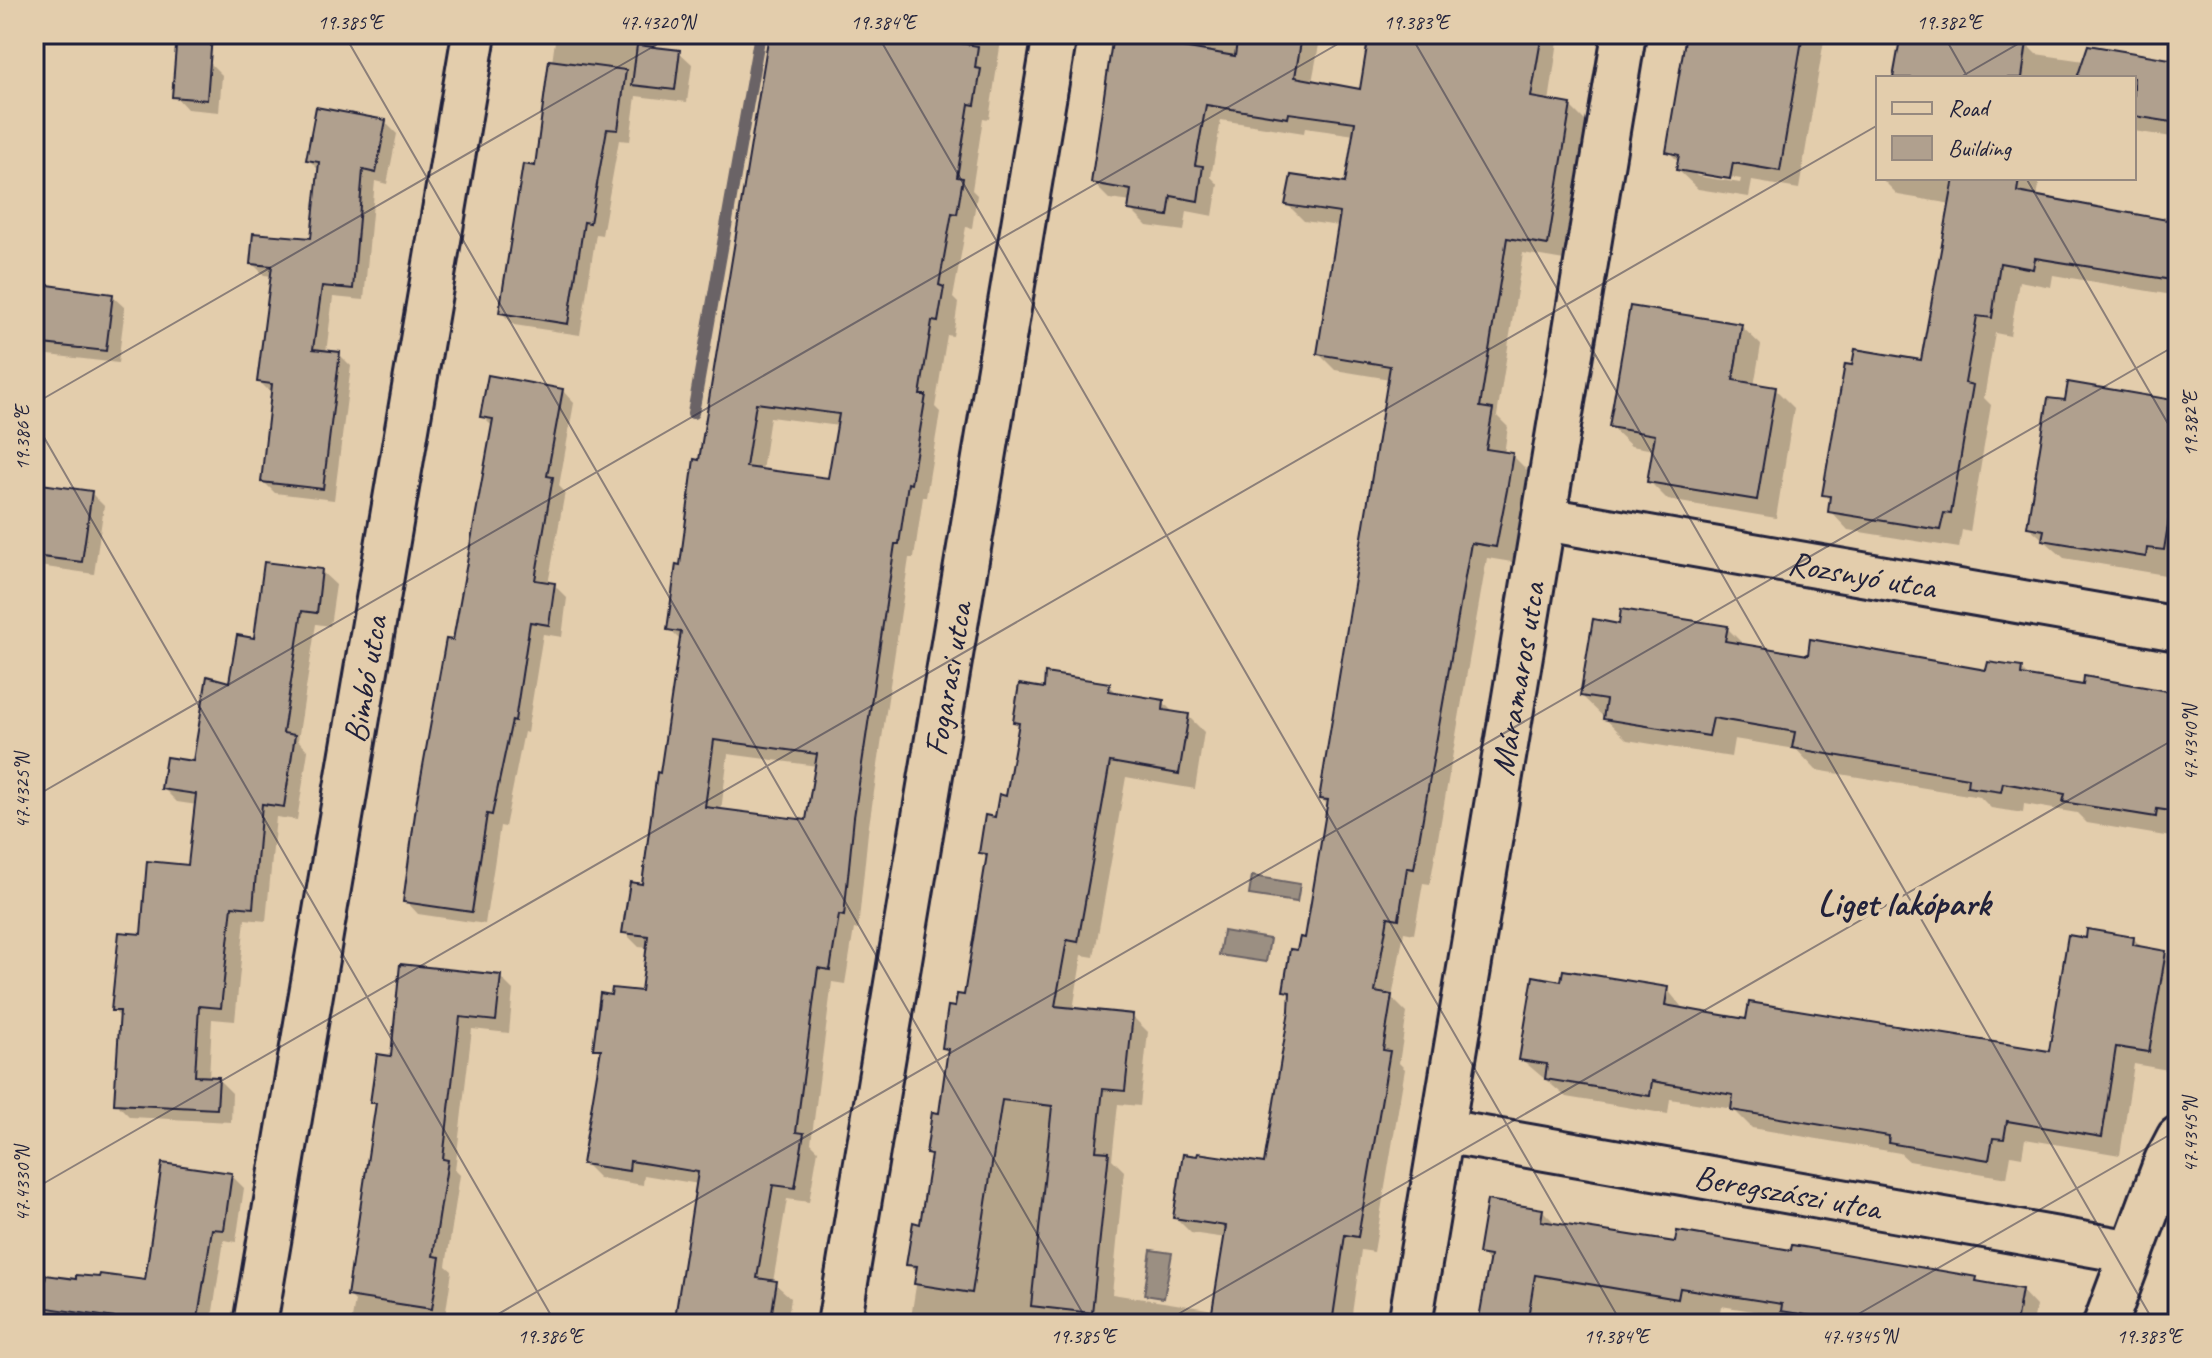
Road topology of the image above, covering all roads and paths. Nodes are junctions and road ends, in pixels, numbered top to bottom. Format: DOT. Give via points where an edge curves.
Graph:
graph roads {
  1 [pos="474,34"];
  2 [pos="1055,34"];
  3 [pos="1624,34"];
  4 [pos="1545,519"];
  5 [pos="2178,629"];
  6 [pos="1443,1131"];
  7 [pos="2178,1138"];
  8 [pos="2132,1252"];
  9 [pos="255,1324"];
  10 [pos="839,1324"];
  11 [pos="1410,1324"];
  12 [pos="2105,1324"];
  1 -- 9 [label="street, Bimbó utca"];
  2 -- 10 [label="street, Fogarasi utca"];
  3 -- 4 [label="street, Máramaros utca"];
  4 -- 5 [label="street, Rozsnyó utca"];
  4 -- 6 [label="street, Máramaros utca"];
  6 -- 8 [label="street, Beregszászi utca"];
  6 -- 11 [label="street, Máramaros utca"];
  7 -- 8 [label="street"];
  8 -- 12 [label="street"];
}
